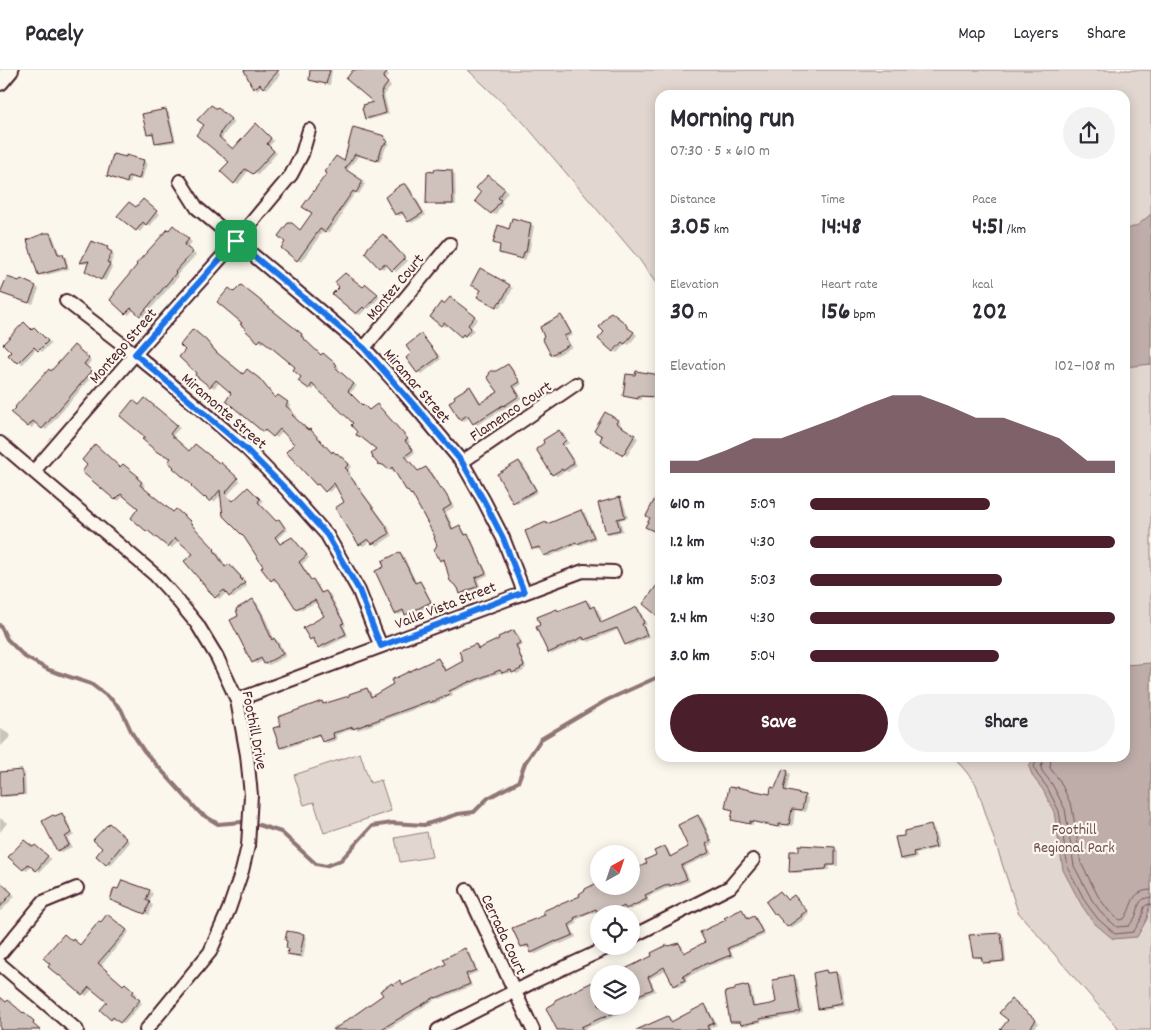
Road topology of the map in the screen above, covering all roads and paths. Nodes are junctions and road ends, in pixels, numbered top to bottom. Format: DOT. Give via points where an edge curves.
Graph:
graph roads {
  1 [pos="10,70"];
  2 [pos="0,82"];
  3 [pos="309,130"];
  4 [pos="180,181"];
  5 [pos="236,241"];
  6 [pos="450,244"];
  7 [pos="66,301"];
  8 [pos="364,348"];
  9 [pos="135,354"];
  10 [pos="576,384"];
  11 [pos="0,443"];
  12 [pos="462,462"];
  13 [pos="34,472"];
  14 [pos="614,572"];
  15 [pos="524,592"];
  16 [pos="381,646"];
  17 [pos="237,700"];
  18 [pos="753,860"];
  19 [pos="76,888"];
  20 [pos="467,890"];
  21 [pos="640,932"];
  22 [pos="0,954"];
  23 [pos="592,955"];
  24 [pos="0,964"];
  25 [pos="514,992"];
  26 [pos="76,1030"];
  27 [pos="146,1030"];
  28 [pos="438,1030"];
  29 [pos="533,1030"];
  1 -- 2 [label="street"];
  3 -- 5 [label="street, Montego Street" via="291,175"];
  4 -- 5 [label="street, Miramar Street" via="197,208"];
  5 -- 8 [label="street, Miramar Street"];
  5 -- 9 [label="street, Montego Street"];
  6 -- 8 [label="street, Montez Court"];
  7 -- 9 [label="street, Miramonte Street"];
  8 -- 12 [label="street, Miramar Street"];
  9 -- 13 [label="street, Montego Street"];
  9 -- 16 [label="street, Miramonte Street" via="247,450 327,535 359,590"];
  10 -- 12 [label="street, Flamenco Court"];
  11 -- 13 [label="street, Foothill Drive"];
  12 -- 15 [label="street, Miramar Street" via="503,538"];
  13 -- 17 [label="street, Foothill Drive" via="155,575 174,596 202,632"];
  14 -- 15 [label="street, Valle Vista Street" via="583,571"];
  15 -- 16 [label="street, Valle Vista Street"];
  16 -- 17 [label="street, Valle Vista Street"];
  17 -- 27 [label="street, Foothill Drive" via="251,795 248,846 242,871 210,952"];
  18 -- 21 [label="street" via="730,887"];
  19 -- 22 [label="street" via="43,902"];
  20 -- 25 [label="street, Cerrada Court"];
  23 -- 25 [label="street"];
  24 -- 26 [label="street"];
  25 -- 28 [label="street"];
  25 -- 29 [label="street, Cerrada Court"];
}
